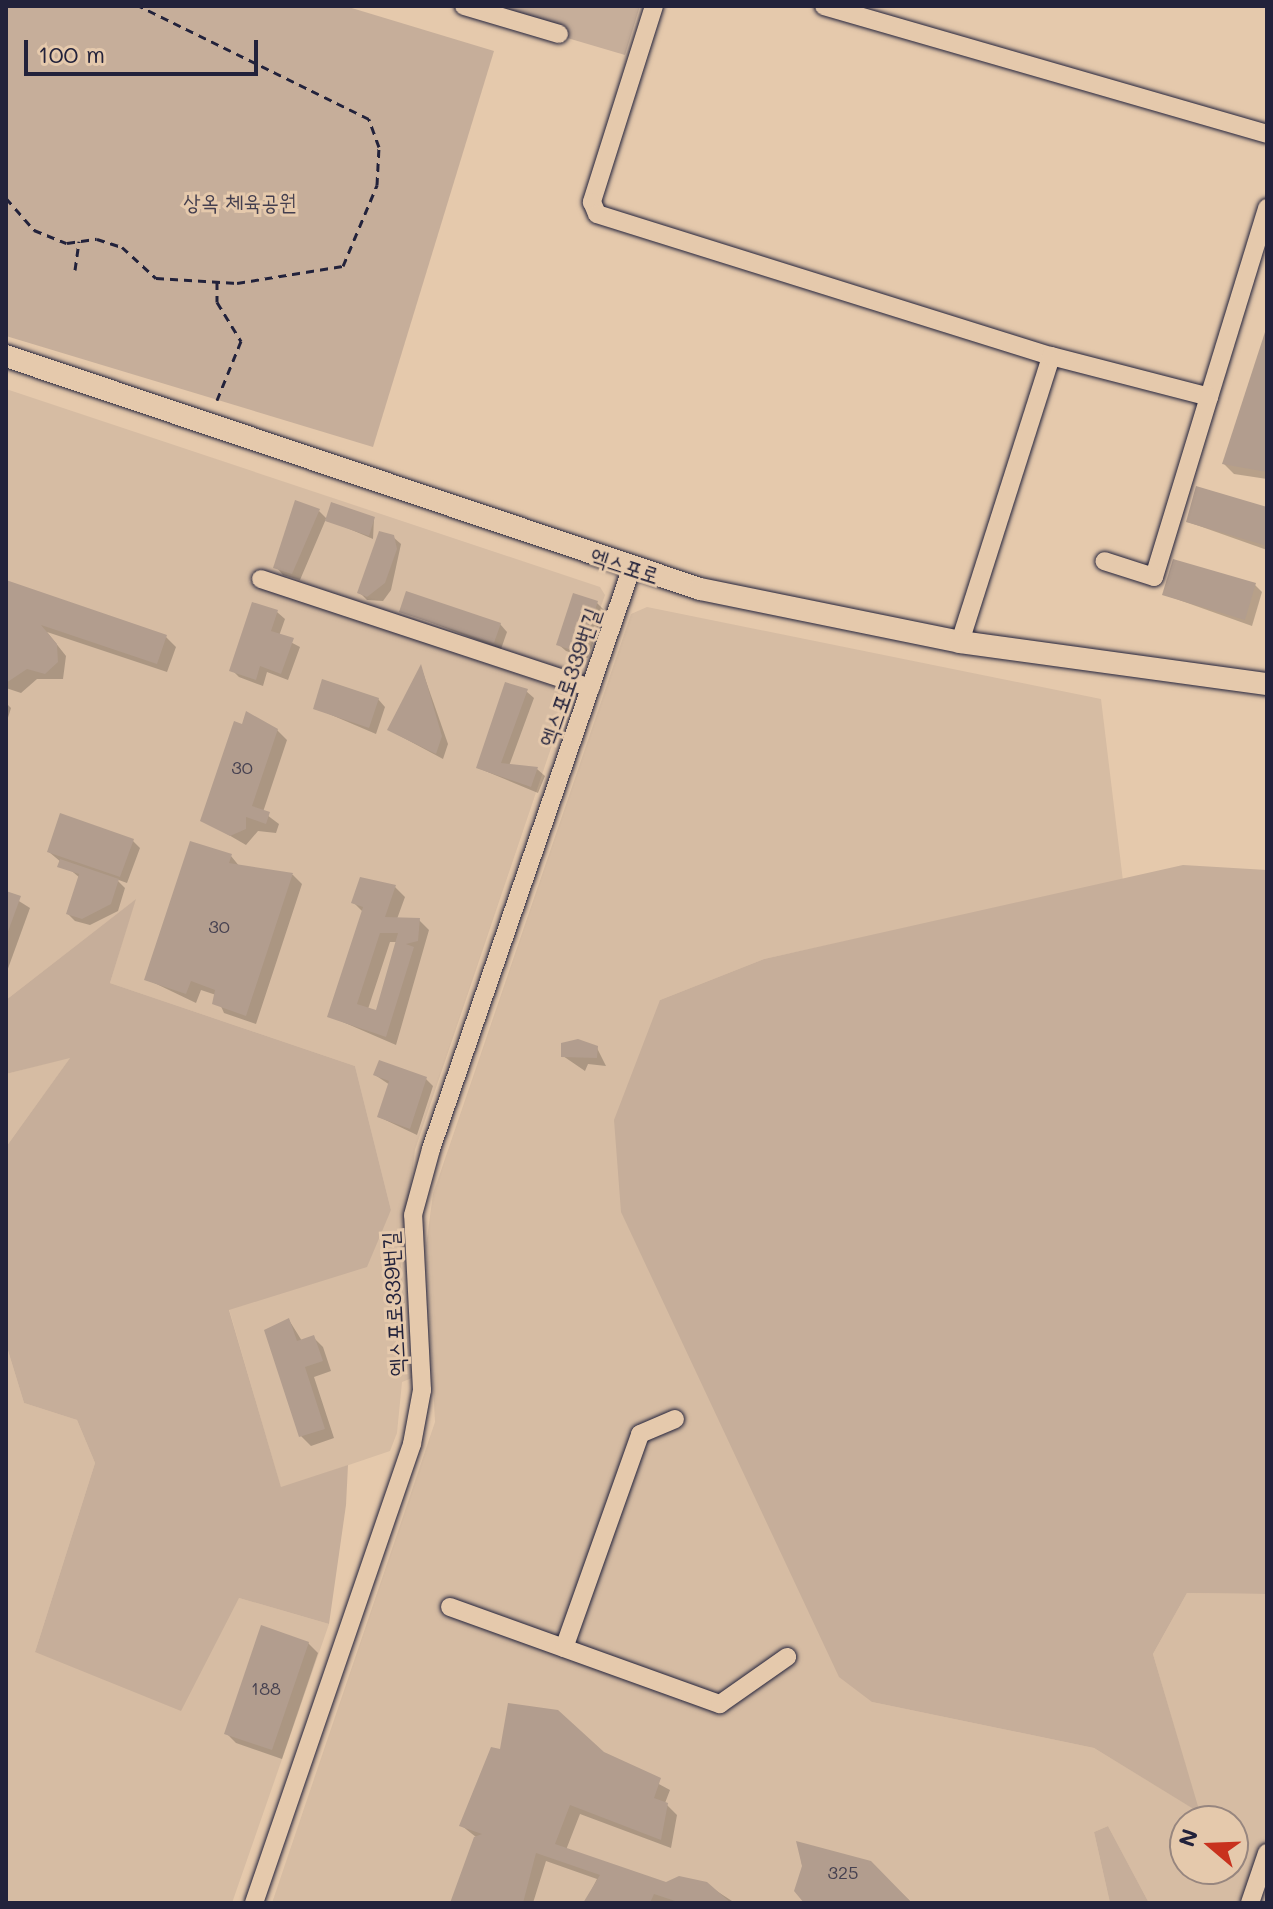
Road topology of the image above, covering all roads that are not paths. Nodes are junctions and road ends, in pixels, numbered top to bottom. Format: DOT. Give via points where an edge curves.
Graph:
graph roads {
  1 [pos="464,6"];
  2 [pos="654,6"];
  3 [pos="824,6"];
  4 [pos="559,34"];
  5 [pos="1267,134"];
  6 [pos="1267,208"];
  7 [pos="6,356"];
  8 [pos="1051,356"];
  9 [pos="1209,397"];
  10 [pos="1104,561"];
  11 [pos="632,567"];
  12 [pos="261,579"];
  13 [pos="960,642"];
  14 [pos="1267,684"];
  15 [pos="590,688"];
  16 [pos="675,1419"];
  17 [pos="450,1607"];
  18 [pos="564,1648"];
  19 [pos="787,1657"];
  20 [pos="1267,1853"];
  21 [pos="254,1903"];
  22 [pos="1250,1903"];
  1 -- 4 [label="street"];
  2 -- 8 [label="street" via="592,202 597,214"];
  3 -- 5 [label="street"];
  6 -- 9 [label="street"];
  7 -- 11 [label="main road, 엑스포로"];
  8 -- 9 [label="street"];
  8 -- 13 [label="street"];
  9 -- 10 [label="street" via="1154,577"];
  11 -- 13 [label="main road, 엑스포로" via="700,589"];
  11 -- 15 [label="street, 엑스포로339번길"];
  12 -- 15 [label="street"];
  13 -- 14 [label="main road, 엑스포로"];
  15 -- 21 [label="street, 엑스포로339번길" via="431,1149 413,1215 422,1390 412,1444"];
  16 -- 18 [label="street" via="640,1434"];
  17 -- 18 [label="street"];
  18 -- 19 [label="street" via="720,1704"];
  20 -- 22 [label="street"];
}
